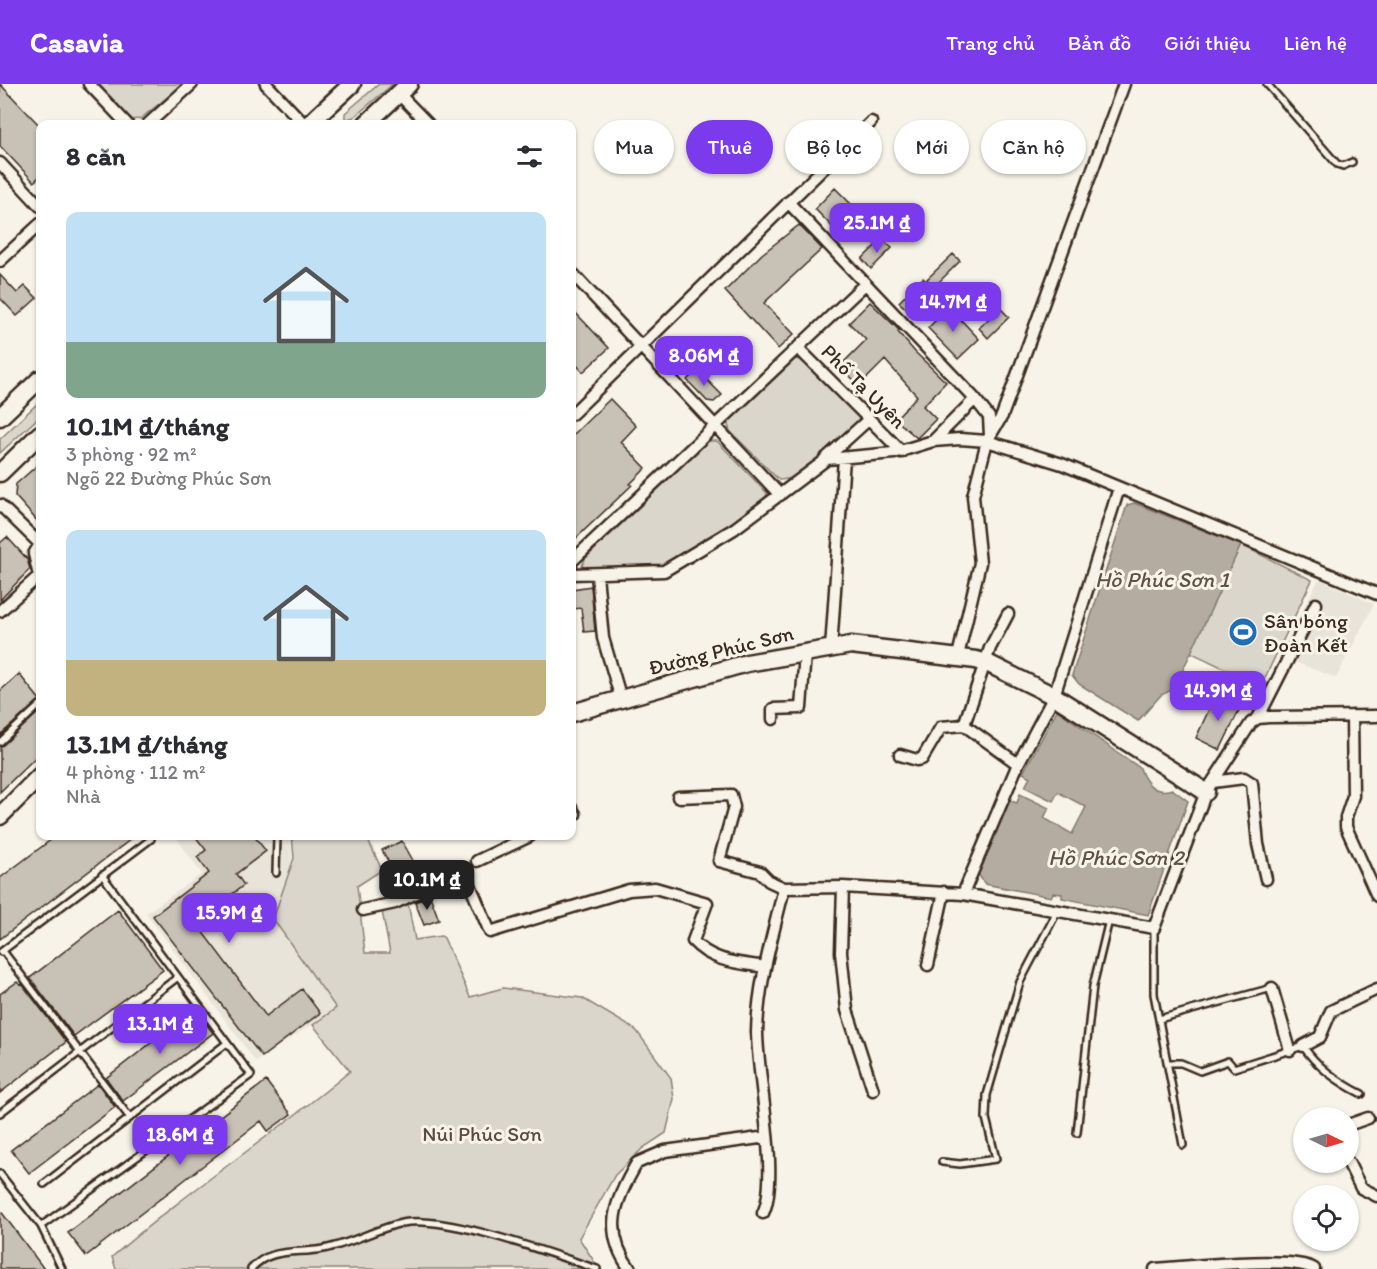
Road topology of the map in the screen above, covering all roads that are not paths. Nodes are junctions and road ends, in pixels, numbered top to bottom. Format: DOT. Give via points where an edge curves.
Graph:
graph roads {
  1 [pos="89,84"];
  2 [pos="192,84"];
  3 [pos="266,84"];
  4 [pos="352,84"];
  5 [pos="1124,84"];
  6 [pos="1267,84"];
  7 [pos="404,89"];
  8 [pos="123,120"];
  9 [pos="152,120"];
  10 [pos="302,120"];
  11 [pos="311,120"];
  12 [pos="370,120"];
  13 [pos="425,120"];
  14 [pos="1352,162"];
  15 [pos="0,163"];
  16 [pos="817,174"];
  17 [pos="36,202"];
  18 [pos="788,202"];
  19 [pos="36,228"];
  20 [pos="0,261"];
  21 [pos="576,277"];
  22 [pos="865,284"];
  23 [pos="641,345"];
  24 [pos="798,348"];
  25 [pos="36,383"];
  26 [pos="975,399"];
  27 [pos="576,410"];
  28 [pos="0,417"];
  29 [pos="868,420"];
  30 [pos="717,426"];
  31 [pos="36,438"];
  32 [pos="988,438"];
  33 [pos="933,441"];
  34 [pos="902,452"];
  35 [pos="844,458"];
  36 [pos="822,462"];
  37 [pos="0,473"];
  38 [pos="1119,488"];
  39 [pos="780,495"];
  40 [pos="0,505"];
  41 [pos="36,540"];
  42 [pos="576,557"];
  43 [pos="576,574"];
  44 [pos="597,575"];
  45 [pos="36,580"];
  46 [pos="1377,594"];
  47 [pos="1316,604"];
  48 [pos="0,611"];
  49 [pos="1008,614"];
  50 [pos="831,649"];
  51 [pos="805,653"];
  52 [pos="957,660"];
  53 [pos="987,663"];
  54 [pos="1054,696"];
  55 [pos="621,699"];
  56 [pos="36,709"];
  57 [pos="576,712"];
  58 [pos="1352,716"];
  59 [pos="1377,716"];
  60 [pos="1258,718"];
  61 [pos="772,719"];
  62 [pos="964,725"];
  63 [pos="0,742"];
  64 [pos="900,755"];
  65 [pos="1018,764"];
  66 [pos="36,780"];
  67 [pos="1210,787"];
  68 [pos="678,797"];
  69 [pos="0,816"];
  70 [pos="148,840"];
  71 [pos="277,840"];
  72 [pos="514,840"];
  73 [pos="477,861"];
  74 [pos="276,873"];
  75 [pos="102,875"];
  76 [pos="1266,879"];
  77 [pos="843,887"];
  78 [pos="784,888"];
  79 [pos="944,892"];
  80 [pos="963,894"];
  81 [pos="1377,896"];
  82 [pos="363,910"];
  83 [pos="1058,910"];
  84 [pos="1109,920"];
  85 [pos="1154,928"];
  86 [pos="1,952"];
  87 [pos="928,964"];
  88 [pos="765,967"];
  89 [pos="178,977"];
  90 [pos="1272,988"];
  91 [pos="1377,989"];
  92 [pos="1159,1019"];
  93 [pos="227,1043"];
  94 [pos="1303,1046"];
  95 [pos="1290,1050"];
  96 [pos="80,1052"];
  97 [pos="1167,1063"];
  98 [pos="873,1090"];
  99 [pos="1362,1094"];
  100 [pos="0,1113"];
  101 [pos="130,1118"];
  102 [pos="1368,1118"];
  103 [pos="1359,1121"];
  104 [pos="1077,1133"];
  105 [pos="767,1137"];
  106 [pos="1183,1145"];
  107 [pos="942,1162"];
  108 [pos="1354,1173"];
  109 [pos="0,1174"];
  110 [pos="44,1184"];
  111 [pos="1377,1196"];
  112 [pos="763,1213"];
  113 [pos="41,1226"];
  114 [pos="62,1269"];
  115 [pos="251,1269"];
  116 [pos="597,1269"];
  117 [pos="630,1269"];
  118 [pos="1155,1269"];
  119 [pos="1314,1269"];
  1 -- 8 [label="street"];
  2 -- 9 [label="street"];
  3 -- 10 [label="street"];
  4 -- 11 [label="street"];
  5 -- 32 [label="street" via="1002,416"];
  6 -- 14 [label="lane" via="1337,164"];
  7 -- 12 [label="street"];
  7 -- 13 [label="street"];
  15 -- 17 [label="street"];
  16 -- 18 [label="street"];
  18 -- 22 [label="street"];
  18 -- 23 [label="street"];
  19 -- 20 [label="street"];
  21 -- 23 [label="street"];
  22 -- 24 [label="street"];
  22 -- 26 [label="street"];
  23 -- 27 [label="street"];
  23 -- 30 [label="street"];
  24 -- 29 [label="street, Phố Tạ Uyên"];
  24 -- 30 [label="street"];
  25 -- 28 [label="street"];
  26 -- 32 [label="street" via="988,417"];
  26 -- 33 [label="street"];
  29 -- 34 [label="street, Phố Tạ Uyên"];
  29 -- 36 [label="street"];
  30 -- 39 [label="street"];
  30 -- 42 [label="street"];
  31 -- 37 [label="street"];
  32 -- 33 [label="street"];
  32 -- 38 [label="street"];
  32 -- 52 [label="street" via="973,496 980,563"];
  33 -- 34 [label="street"];
  34 -- 35 [label="street"];
  35 -- 36 [label="street"];
  35 -- 50 [label="street"];
  36 -- 39 [label="street"];
  38 -- 46 [label="street"];
  38 -- 54 [label="street"];
  39 -- 44 [label="street" via="734,530 672,568"];
  40 -- 41 [label="street"];
  43 -- 44 [label="street"];
  44 -- 55 [label="street" via="603,638"];
  45 -- 48 [label="street"];
  47 -- 60 [label="street"];
  49 -- 53 [label="street" via="990,648"];
  50 -- 51 [label="street, Đường Phúc Sơn"];
  50 -- 52 [label="street, Đường Phúc Sơn" via="851,645"];
  51 -- 55 [label="street, Đường Phúc Sơn" via="747,663"];
  51 -- 61 [label="street" via="801,708 773,709"];
  52 -- 53 [label="street, Đường Phúc Sơn"];
  53 -- 54 [label="street, Đường Phúc Sơn"];
  53 -- 62 [label="street"];
  54 -- 65 [label="street"];
  54 -- 67 [label="street, Đường Phúc Sơn"];
  55 -- 57 [label="street, Đường Phúc Sơn"];
  56 -- 63 [label="lane"];
  58 -- 59 [label="street"];
  58 -- 60 [label="street"];
  58 -- 81 [label="street" via="1353,796 1346,827"];
  60 -- 67 [label="street"];
  62 -- 64 [label="street" via="941,727 922,759"];
  62 -- 65 [label="street"];
  65 -- 80 [label="street"];
  66 -- 69 [label="street"];
  67 -- 76 [label="street" via="1244,778 1252,783"];
  67 -- 85 [label="street"];
  68 -- 78 [label="street" via="731,795 734,807 719,861 760,873"];
  70 -- 75 [label="lane"];
  71 -- 74 [label="lane"];
  72 -- 73 [label="street"];
  75 -- 86 [label="lane"];
  75 -- 89 [label="lane"];
  77 -- 78 [label="street"];
  77 -- 79 [label="street"];
  77 -- 98 [label="street" via="841,952 847,1010"];
  78 -- 88 [label="street"];
  79 -- 80 [label="street"];
  79 -- 87 [label="street"];
  80 -- 83 [label="street"];
  82 -- 88 [label="street" via="395,903 464,871 490,932 628,890 656,888 707,903 693,941 707,954"];
  83 -- 84 [label="street"];
  83 -- 107 [label="lane" via="1020,982 987,1095 986,1118 996,1159"];
  84 -- 85 [label="street"];
  84 -- 104 [label="lane" via="1093,986"];
  85 -- 92 [label="lane" via="1154,994"];
  86 -- 96 [label="lane"];
  88 -- 105 [label="street" via="757,1029"];
  89 -- 93 [label="lane"];
  89 -- 96 [label="lane"];
  90 -- 92 [label="lane"];
  90 -- 95 [label="street"];
  91 -- 94 [label="street" via="1331,1011 1320,1037"];
  92 -- 97 [label="lane"];
  93 -- 101 [label="lane"];
  93 -- 113 [label="lane" via="251,1075"];
  94 -- 95 [label="lane"];
  94 -- 99 [label="lane" via="1311,1058"];
  95 -- 97 [label="lane" via="1234,1068 1228,1061 1200,1071 1181,1063"];
  96 -- 100 [label="lane"];
  96 -- 101 [label="lane"];
  97 -- 106 [label="lane"];
  101 -- 110 [label="lane"];
  102 -- 103 [label="street"];
  105 -- 112 [label="street" via="769,1185"];
  105 -- 117 [label="street" via="665,1151 637,1162 613,1218 619,1255"];
  108 -- 111 [label="street" via="1361,1188"];
  109 -- 113 [label="lane"];
  113 -- 114 [label="lane"];
  115 -- 116 [label="lane" via="260,1258 329,1248 400,1223 419,1221 522,1244"];
  118 -- 119 [label="street" via="1266,1263 1292,1263"];
}
